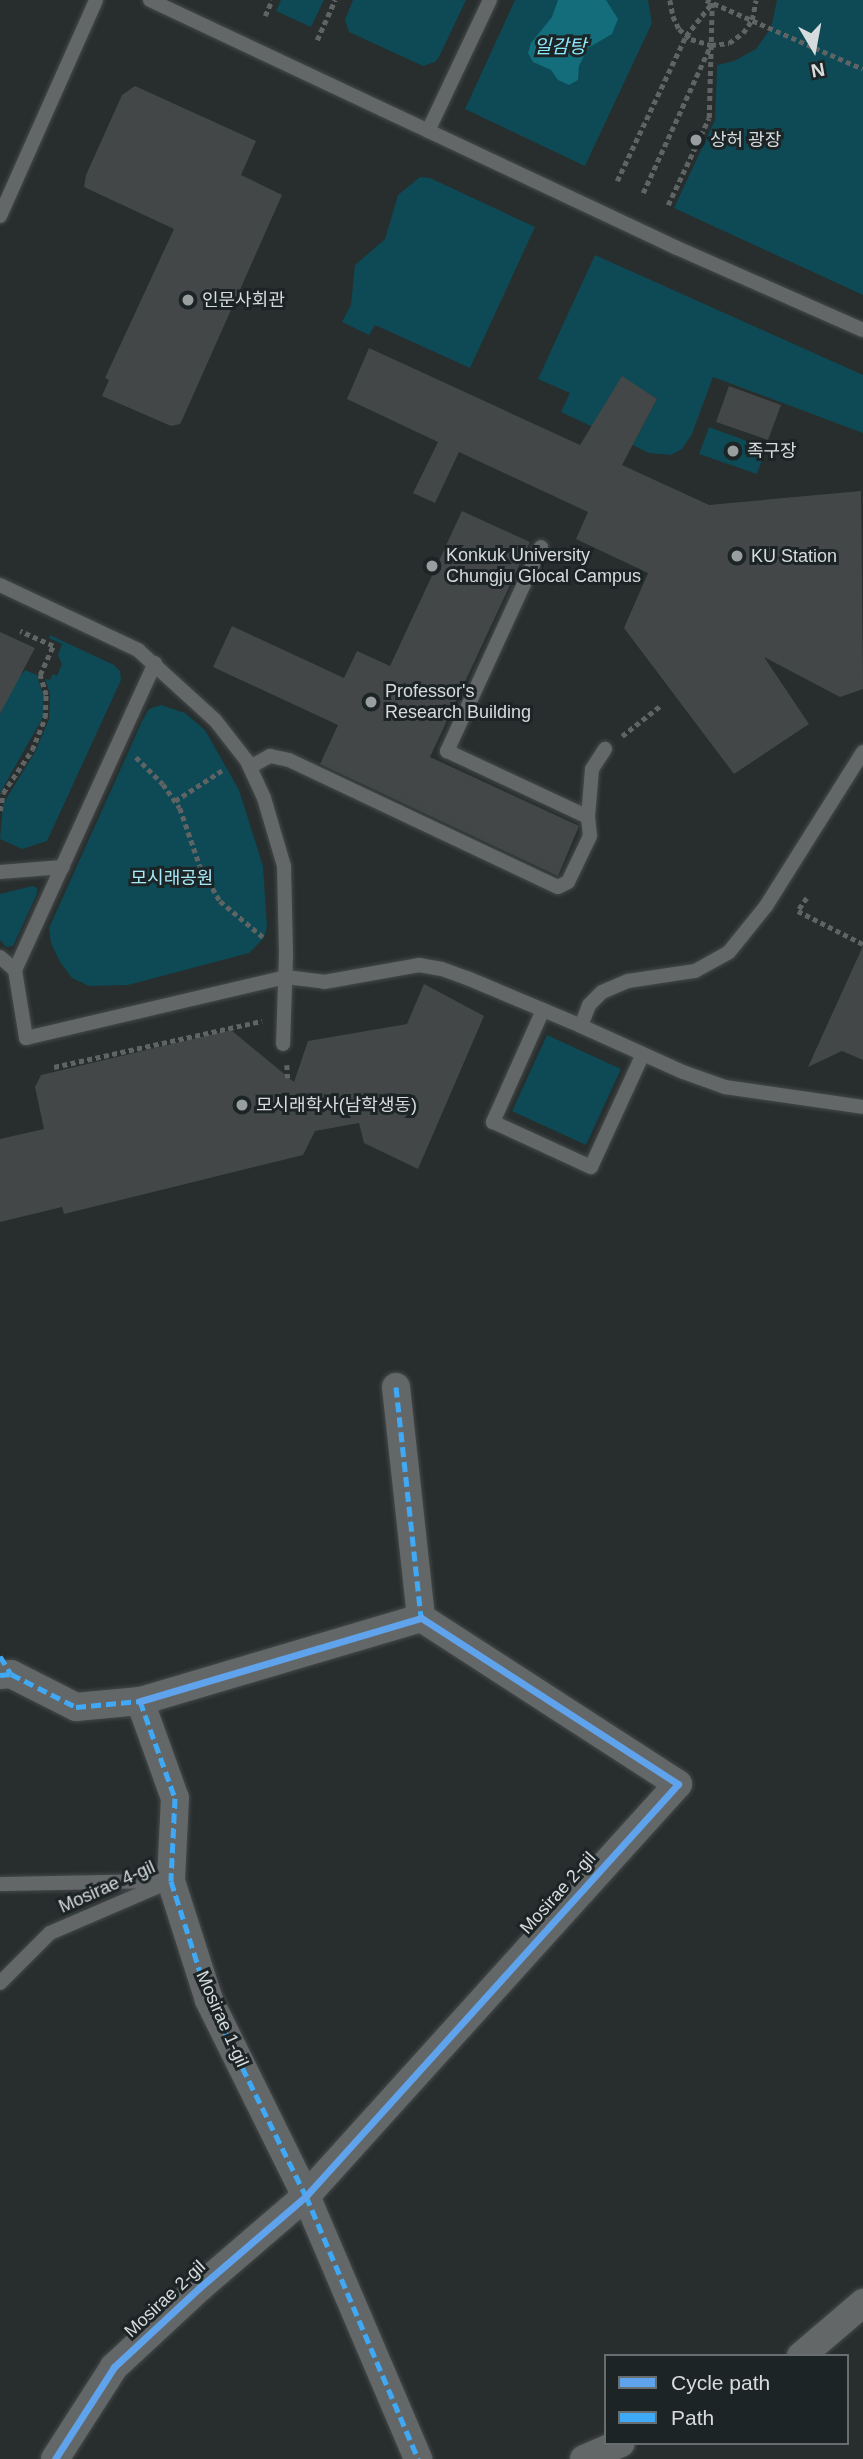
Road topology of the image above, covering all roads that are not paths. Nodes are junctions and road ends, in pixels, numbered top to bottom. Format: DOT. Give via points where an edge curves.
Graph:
graph roads {
  1 [pos="96,0"];
  2 [pos="150,0"];
  3 [pos="491,0"];
  4 [pos="428,131"];
  5 [pos="0,216"];
  6 [pos="863,330"];
  7 [pos="541,547"];
  8 [pos="0,585"];
  9 [pos="155,663"];
  10 [pos="605,749"];
  11 [pos="863,752"];
  12 [pos="247,762"];
  13 [pos="588,817"];
  14 [pos="63,867"];
  15 [pos="0,872"];
  16 [pos="0,957"];
  17 [pos="15,970"];
  18 [pos="286,977"];
  19 [pos="543,1010"];
  20 [pos="581,1026"];
  21 [pos="284,1044"];
  22 [pos="643,1054"];
  23 [pos="863,1107"];
  24 [pos="396,1387"];
  25 [pos="421,1618"];
  26 [pos="4,1668"];
  27 [pos="140,1702"];
  28 [pos="171,1881"];
  29 [pos="0,1884"];
  30 [pos="0,1983"];
  31 [pos="306,2196"];
  32 [pos="863,2303"];
  33 [pos="803,2354"];
  34 [pos="616,2445"];
  35 [pos="55,2459"];
  36 [pos="418,2459"];
  37 [pos="584,2459"];
  1 -- 5 [label="lane"];
  2 -- 4 [label="lane"];
  3 -- 4 [label="lane"];
  4 -- 6 [label="lane"];
  7 -- 13 [label="lane" via="447,751"];
  8 -- 9 [label="lane" via="122,642"];
  9 -- 12 [label="lane" via="215,720"];
  9 -- 14 [label="lane"];
  10 -- 13 [label="lane" via="592,769"];
  11 -- 20 [label="lane" via="766,906 729,952 695,971 628,981 602,992 589,1006"];
  12 -- 13 [label="lane" via="270,756 289,760 558,887 568,882 590,836"];
  12 -- 18 [label="lane" via="264,798 284,866"];
  14 -- 15 [label="lane"];
  14 -- 17 [label="lane"];
  16 -- 17 [label="lane"];
  17 -- 18 [label="lane" via="26,1038"];
  18 -- 19 [label="lane" via="324,982 429,966"];
  18 -- 21 [label="lane"];
  19 -- 20 [label="lane"];
  19 -- 22 [label="lane" via="493,1122 591,1167"];
  20 -- 22 [label="lane"];
  22 -- 23 [label="lane" via="725,1087"];
  24 -- 25 [label="street"];
  25 -- 27 [label="street"];
  25 -- 31 [label="street, Mosirae 2-gil" via="678,1784"];
  26 -- 27 [label="street" via="76,1707"];
  27 -- 28 [label="street, Mosirae 1-gil" via="175,1798"];
  28 -- 29 [label="lane, Mosirae 4-gil"];
  28 -- 30 [label="lane, Mosirae 4-gil" via="50,1933"];
  28 -- 31 [label="street, Mosirae 1-gil" via="209,2000"];
  31 -- 35 [label="street, Mosirae 2-gil" via="114,2367"];
  31 -- 36 [label="street, Mosirae 1-gil"];
  32 -- 33 [label="street"];
  34 -- 37 [label="street"];
}
